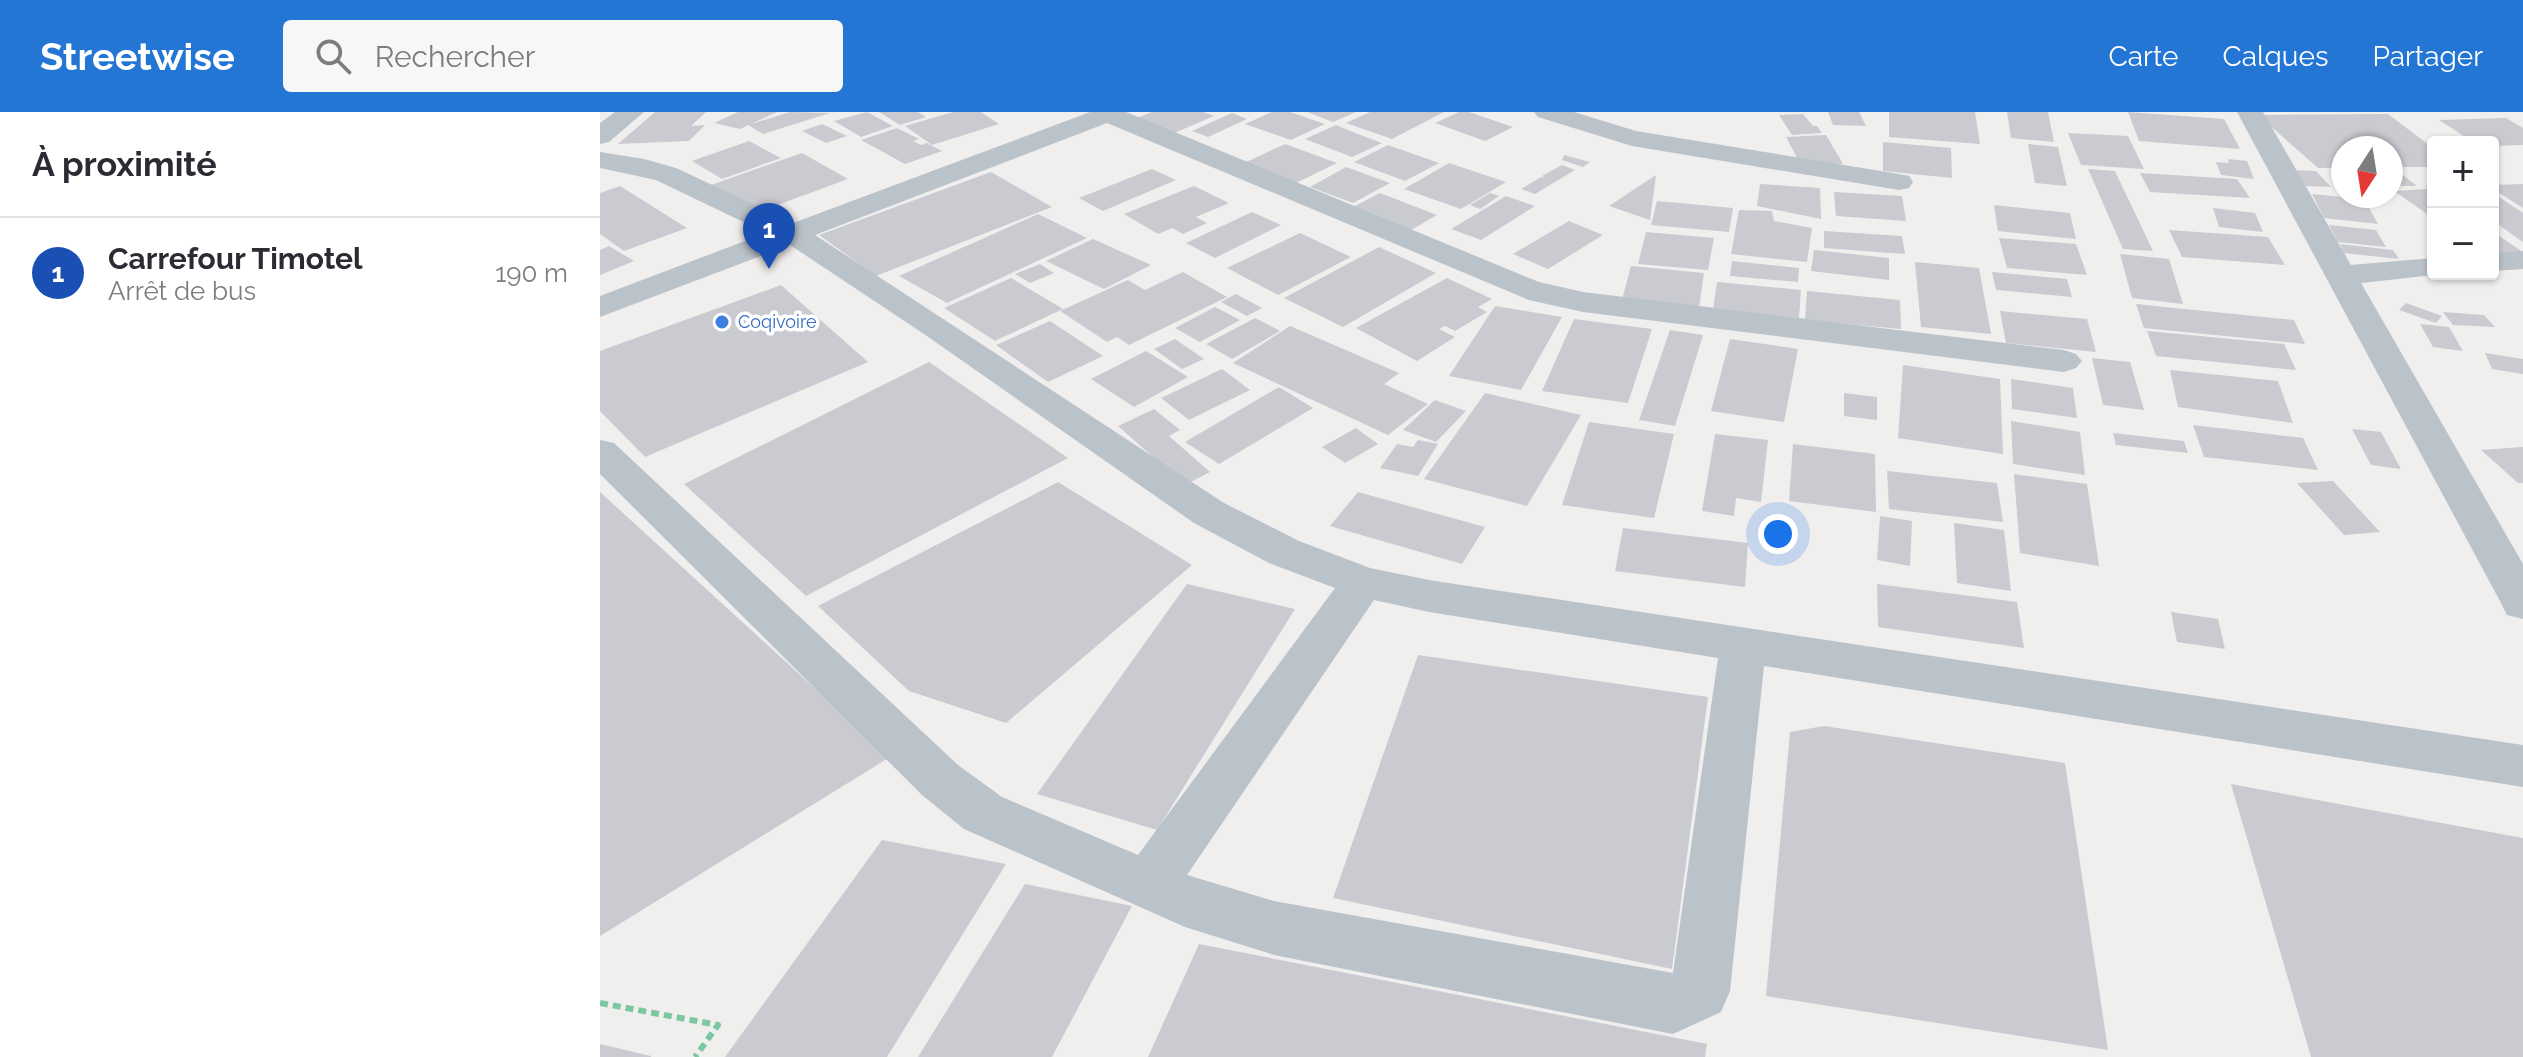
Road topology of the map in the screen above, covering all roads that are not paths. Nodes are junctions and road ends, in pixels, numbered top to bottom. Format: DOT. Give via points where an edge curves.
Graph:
graph roads {
  1 [pos="631,112"];
  2 [pos="1547,112"];
  3 [pos="1656,112"];
  4 [pos="2250,112"];
  5 [pos="1110,113"];
  6 [pos="600,136"];
  7 [pos="1671,145"];
  8 [pos="600,160"];
  9 [pos="1899,182"];
  10 [pos="794,235"];
  11 [pos="2523,260"];
  12 [pos="2499,262"];
  13 [pos="2427,268"];
  14 [pos="2340,275"];
  15 [pos="600,307"];
  16 [pos="2064,361"];
  17 [pos="600,452"];
  18 [pos="1363,582"];
  19 [pos="2523,603"];
  20 [pos="1743,644"];
  21 [pos="2523,766"];
  22 [pos="1148,886"];
  1 -- 6 [label="street"];
  2 -- 7 [label="street"];
  3 -- 7 [label="street"];
  4 -- 14 [label="street"];
  5 -- 10 [label="street"];
  5 -- 16 [label="street" via="1529,290 1583,302"];
  7 -- 9 [label="street"];
  8 -- 10 [label="street" via="666,174"];
  10 -- 15 [label="street"];
  10 -- 18 [label="street" via="1209,513 1284,552"];
  11 -- 12 [label="street"];
  13 -- 14 [label="street"];
  14 -- 19 [label="street"];
  17 -- 22 [label="street" via="940,780 983,813"];
  18 -- 20 [label="street"];
  18 -- 22 [label="street"];
  20 -- 21 [label="street"];
  20 -- 22 [label="street" via="1700,991 1673,1004 1274,928"];
}
